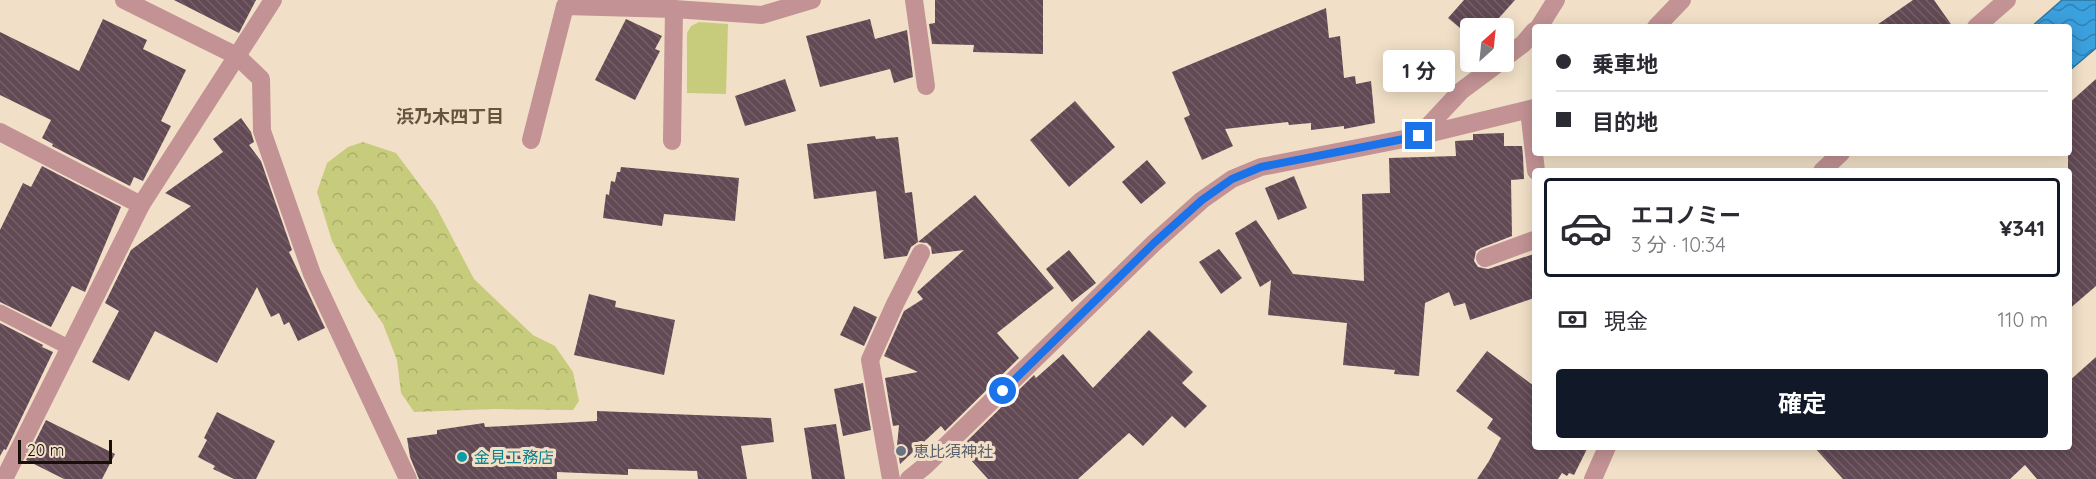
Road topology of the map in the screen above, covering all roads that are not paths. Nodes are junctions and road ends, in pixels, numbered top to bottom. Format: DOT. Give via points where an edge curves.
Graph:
graph roads {
  1 [pos="124,0"];
  2 [pos="273,0"];
  3 [pos="812,0"];
  4 [pos="914,0"];
  5 [pos="1556,0"];
  6 [pos="1682,0"];
  7 [pos="2007,0"];
  8 [pos="674,9"];
  9 [pos="1541,24"];
  10 [pos="1659,24"];
  11 [pos="1979,24"];
  12 [pos="1532,33"];
  13 [pos="1514,51"];
  14 [pos="237,56"];
  15 [pos="1486,72"];
  16 [pos="926,86"];
  17 [pos="1532,109"];
  18 [pos="0,132"];
  19 [pos="1419,136"];
  20 [pos="531,140"];
  21 [pos="672,141"];
  22 [pos="1838,156"];
  23 [pos="1825,168"];
  24 [pos="141,205"];
  25 [pos="1532,241"];
  26 [pos="921,253"];
  27 [pos="1485,258"];
  28 [pos="0,312"];
  29 [pos="70,348"];
  30 [pos="1606,450"];
  31 [pos="4,479"];
  32 [pos="408,479"];
  33 [pos="891,479"];
  34 [pos="909,479"];
  35 [pos="1593,479"];
  1 -- 14 [label="street"];
  2 -- 14 [label="street"];
  3 -- 8 [label="street" via="762,15"];
  4 -- 16 [label="street"];
  5 -- 9 [label="street"];
  6 -- 10 [label="street"];
  7 -- 11 [label="street"];
  8 -- 20 [label="street" via="565,6"];
  8 -- 21 [label="street"];
  12 -- 13 [label="street"];
  14 -- 24 [label="street"];
  14 -- 32 [label="street" via="261,79 262,130 312,274"];
  15 -- 19 [label="street" via="1461,91"];
  17 -- 19 [label="street"];
  18 -- 24 [label="street"];
  19 -- 34 [label="street" via="1261,167 1232,179 1154,243"];
  22 -- 23 [label="street"];
  24 -- 29 [label="street"];
  25 -- 27 [label="street"];
  26 -- 33 [label="street" via="870,360"];
  28 -- 29 [label="lane"];
  29 -- 31 [label="street"];
  30 -- 35 [label="street"];
}
